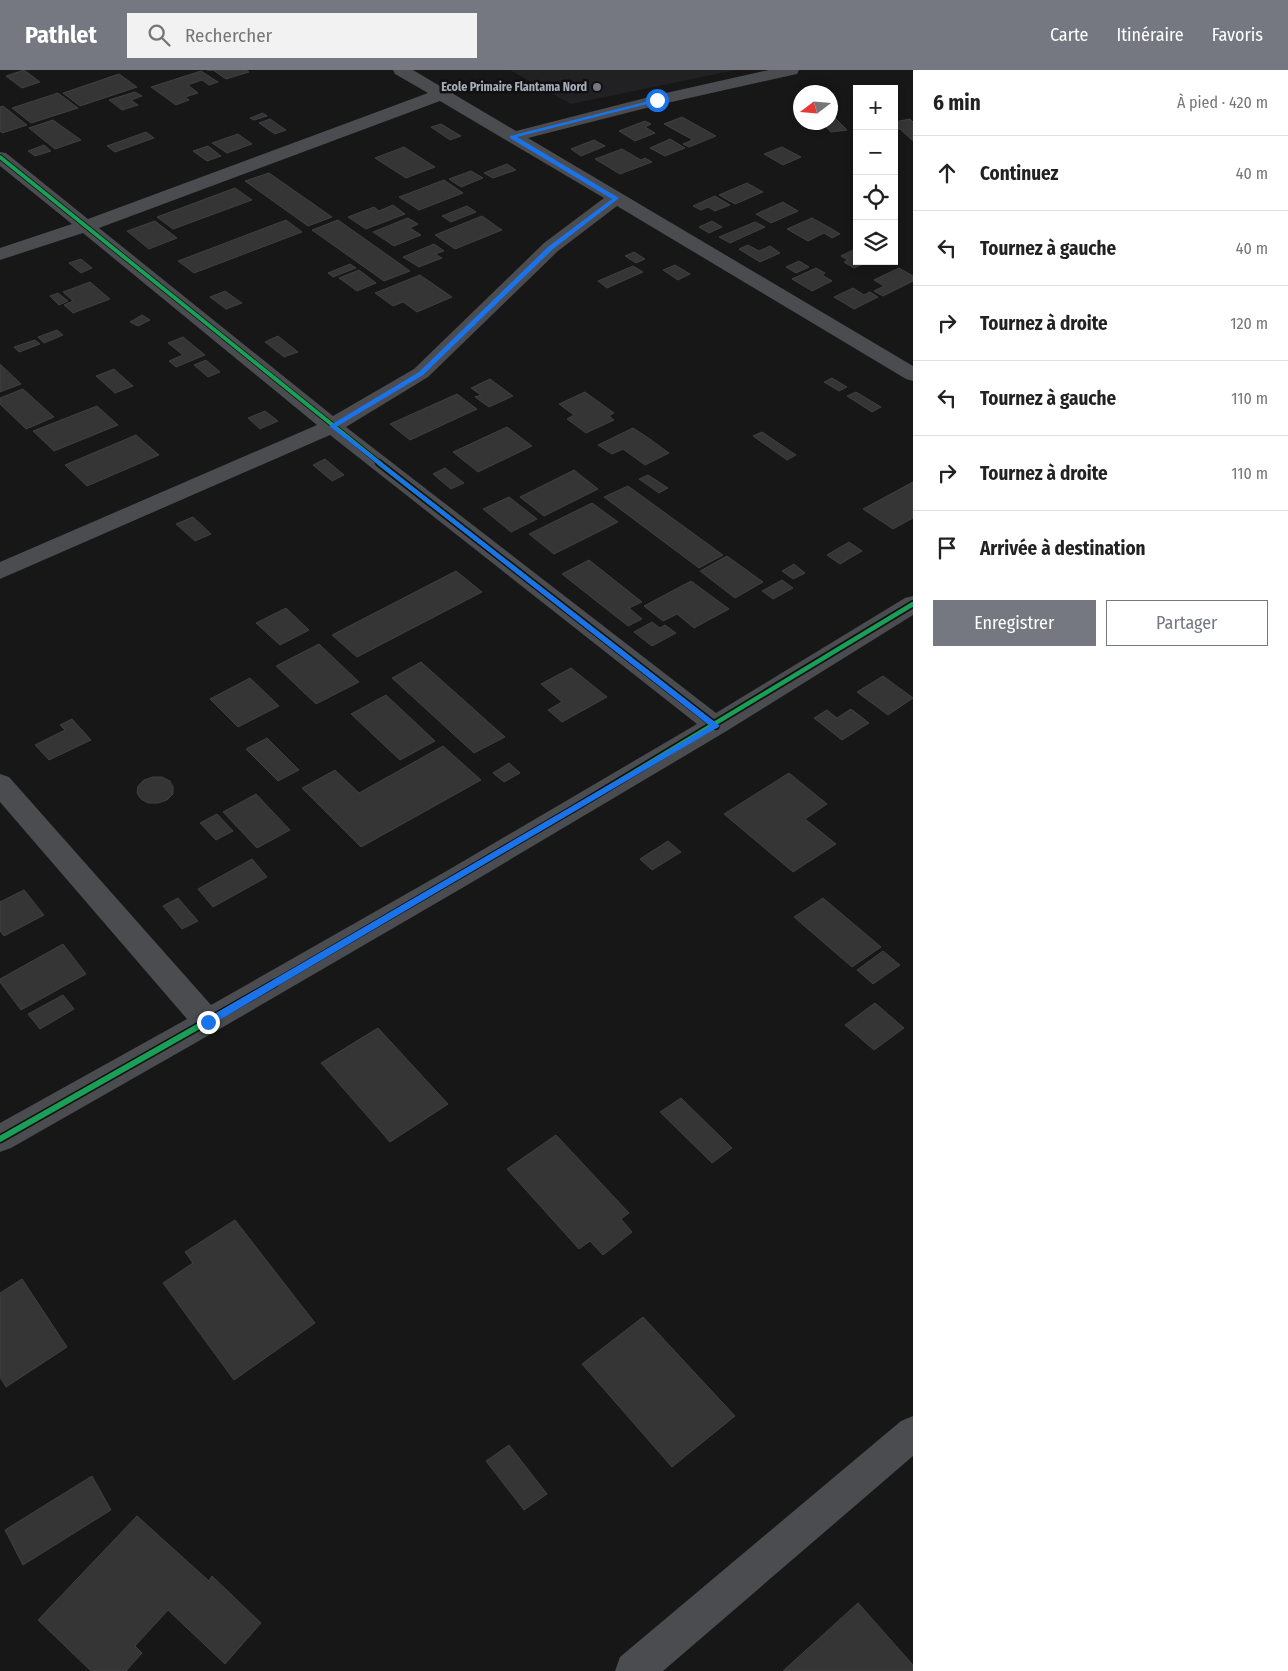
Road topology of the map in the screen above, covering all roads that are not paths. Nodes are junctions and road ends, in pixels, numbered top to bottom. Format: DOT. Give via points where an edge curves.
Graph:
graph roads {
  1 [pos="401,70"];
  2 [pos="791,70"];
  3 [pos="442,94"];
  4 [pos="512,137"];
  5 [pos="0,157"];
  6 [pos="616,198"];
  7 [pos="86,226"];
  8 [pos="0,254"];
  9 [pos="913,375"];
  10 [pos="332,426"];
  11 [pos="0,571"];
  12 [pos="913,604"];
  13 [pos="716,726"];
  14 [pos="0,784"];
  15 [pos="208,1022"];
  16 [pos="0,1139"];
  17 [pos="913,1433"];
  18 [pos="634,1671"];
  1 -- 3 [label="street"];
  2 -- 4 [label="street"];
  3 -- 4 [label="street"];
  3 -- 7 [label="street"];
  4 -- 6 [label="street"];
  5 -- 7 [label="street"];
  6 -- 9 [label="street"];
  6 -- 10 [label="street" via="551,247 421,373"];
  7 -- 8 [label="street"];
  7 -- 10 [label="street"];
  10 -- 11 [label="street"];
  10 -- 13 [label="street"];
  12 -- 13 [label="street"];
  13 -- 15 [label="street"];
  14 -- 15 [label="street"];
  15 -- 16 [label="street"];
  17 -- 18 [label="street"];
}
